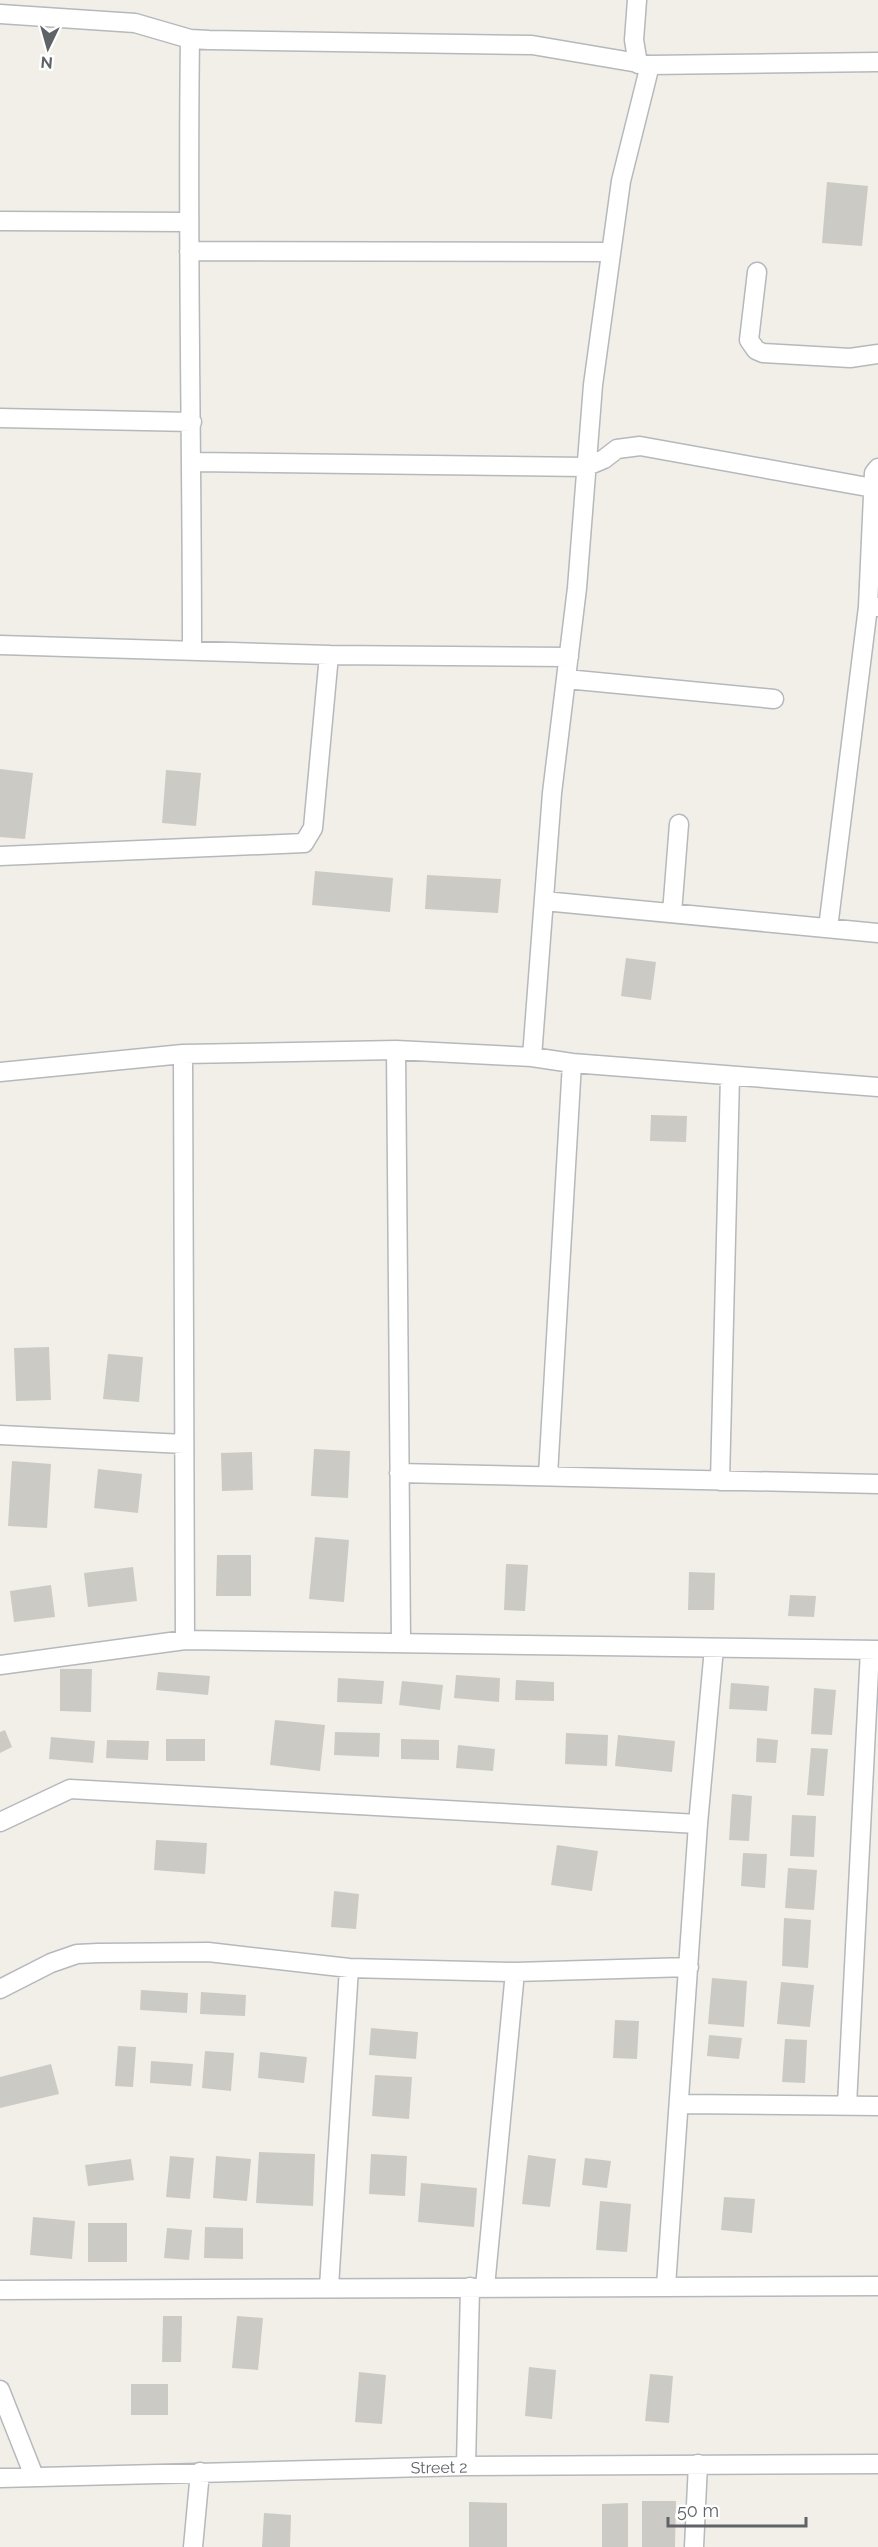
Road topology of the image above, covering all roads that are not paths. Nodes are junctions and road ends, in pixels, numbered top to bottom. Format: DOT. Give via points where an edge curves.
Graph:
graph roads {
  1 [pos="637,0"];
  2 [pos="0,14"];
  3 [pos="190,39"];
  4 [pos="878,62"];
  5 [pos="644,64"];
  6 [pos="0,221"];
  7 [pos="187,222"];
  8 [pos="189,251"];
  9 [pos="611,252"];
  10 [pos="757,272"];
  11 [pos="878,354"];
  12 [pos="0,418"];
  13 [pos="192,422"];
  14 [pos="192,462"];
  15 [pos="585,467"];
  16 [pos="878,468"];
  17 [pos="873,488"];
  18 [pos="873,607"];
  19 [pos="0,645"];
  20 [pos="192,649"];
  21 [pos="329,654"];
  22 [pos="569,657"];
  23 [pos="566,679"];
  24 [pos="774,699"];
  25 [pos="679,824"];
  26 [pos="0,856"];
  27 [pos="544,901"];
  28 [pos="672,913"];
  29 [pos="828,928"];
  30 [pos="878,933"];
  31 [pos="396,1050"];
  32 [pos="183,1054"];
  33 [pos="532,1057"];
  34 [pos="572,1063"];
  35 [pos="0,1072"];
  36 [pos="730,1076"];
  37 [pos="878,1088"];
  38 [pos="0,1435"];
  39 [pos="184,1444"];
  40 [pos="399,1473"];
  41 [pos="548,1475"];
  42 [pos="720,1481"];
  43 [pos="878,1484"];
  44 [pos="185,1640"];
  45 [pos="401,1643"];
  46 [pos="714,1648"];
  47 [pos="874,1650"];
  48 [pos="0,1665"];
  49 [pos="0,1822"];
  50 [pos="698,1824"];
  51 [pos="689,1967"];
  52 [pos="349,1968"];
  53 [pos="515,1972"];
  54 [pos="0,1989"];
  55 [pos="679,2104"];
  56 [pos="847,2105"];
  57 [pos="878,2106"];
  58 [pos="666,2286"];
  59 [pos="878,2286"];
  60 [pos="328,2287"];
  61 [pos="478,2287"];
  62 [pos="0,2290"];
  63 [pos="0,2390"];
  64 [pos="698,2464"];
  65 [pos="878,2464"];
  66 [pos="466,2466"];
  67 [pos="200,2472"];
  68 [pos="34,2476"];
  69 [pos="0,2478"];
  70 [pos="193,2547"];
  71 [pos="694,2547"];
  1 -- 5 [label="street" via="634,40"];
  2 -- 3 [label="street" via="135,23"];
  3 -- 5 [label="street" via="532,45"];
  3 -- 7 [label="street"];
  4 -- 5 [label="street"];
  5 -- 9 [label="street"];
  6 -- 7 [label="street"];
  7 -- 8 [label="street"];
  8 -- 9 [label="street"];
  8 -- 13 [label="street"];
  9 -- 15 [label="street"];
  10 -- 11 [label="street" via="749,340 756,350 850,358"];
  12 -- 13 [label="street"];
  13 -- 14 [label="street"];
  14 -- 15 [label="street"];
  14 -- 20 [label="street"];
  15 -- 17 [label="street" via="617,449 640,446"];
  15 -- 22 [label="street"];
  16 -- 17 [label="street"];
  17 -- 18 [label="street"];
  18 -- 29 [label="street"];
  19 -- 20 [label="street"];
  20 -- 21 [label="street"];
  21 -- 22 [label="street"];
  21 -- 26 [label="street" via="313,828 304,843"];
  22 -- 23 [label="street"];
  23 -- 24 [label="street"];
  23 -- 27 [label="street"];
  25 -- 28 [label="street"];
  27 -- 28 [label="street"];
  27 -- 33 [label="street"];
  28 -- 29 [label="street"];
  29 -- 30 [label="street"];
  31 -- 32 [label="street"];
  31 -- 33 [label="street"];
  31 -- 40 [label="street"];
  32 -- 35 [label="street"];
  32 -- 39 [label="street"];
  33 -- 34 [label="street"];
  34 -- 36 [label="street"];
  34 -- 41 [label="street"];
  36 -- 37 [label="street"];
  36 -- 42 [label="street"];
  38 -- 39 [label="street"];
  39 -- 44 [label="street"];
  40 -- 41 [label="street"];
  40 -- 45 [label="street"];
  41 -- 42 [label="street"];
  42 -- 43 [label="street"];
  44 -- 45 [label="street"];
  44 -- 48 [label="street"];
  45 -- 46 [label="street"];
  46 -- 47 [label="street"];
  46 -- 50 [label="street"];
  47 -- 56 [label="street"];
  49 -- 50 [label="street" via="70,1789"];
  50 -- 51 [label="street"];
  51 -- 53 [label="street"];
  51 -- 55 [label="street"];
  52 -- 53 [label="street"];
  52 -- 54 [label="street" via="208,1952 77,1954"];
  52 -- 60 [label="street"];
  53 -- 61 [label="street"];
  55 -- 56 [label="street"];
  55 -- 58 [label="street"];
  56 -- 57 [label="street"];
  58 -- 59 [label="street"];
  58 -- 61 [label="street"];
  60 -- 61 [label="street"];
  60 -- 62 [label="street"];
  61 -- 66 [label="street"];
  63 -- 68 [label="street"];
  64 -- 65 [label="street, Street 2"];
  64 -- 66 [label="street, Street 2"];
  64 -- 71 [label="street"];
  66 -- 67 [label="street, Street 2"];
  67 -- 68 [label="street, Street 2"];
  67 -- 70 [label="street"];
  68 -- 69 [label="street, Street 2"];
}
